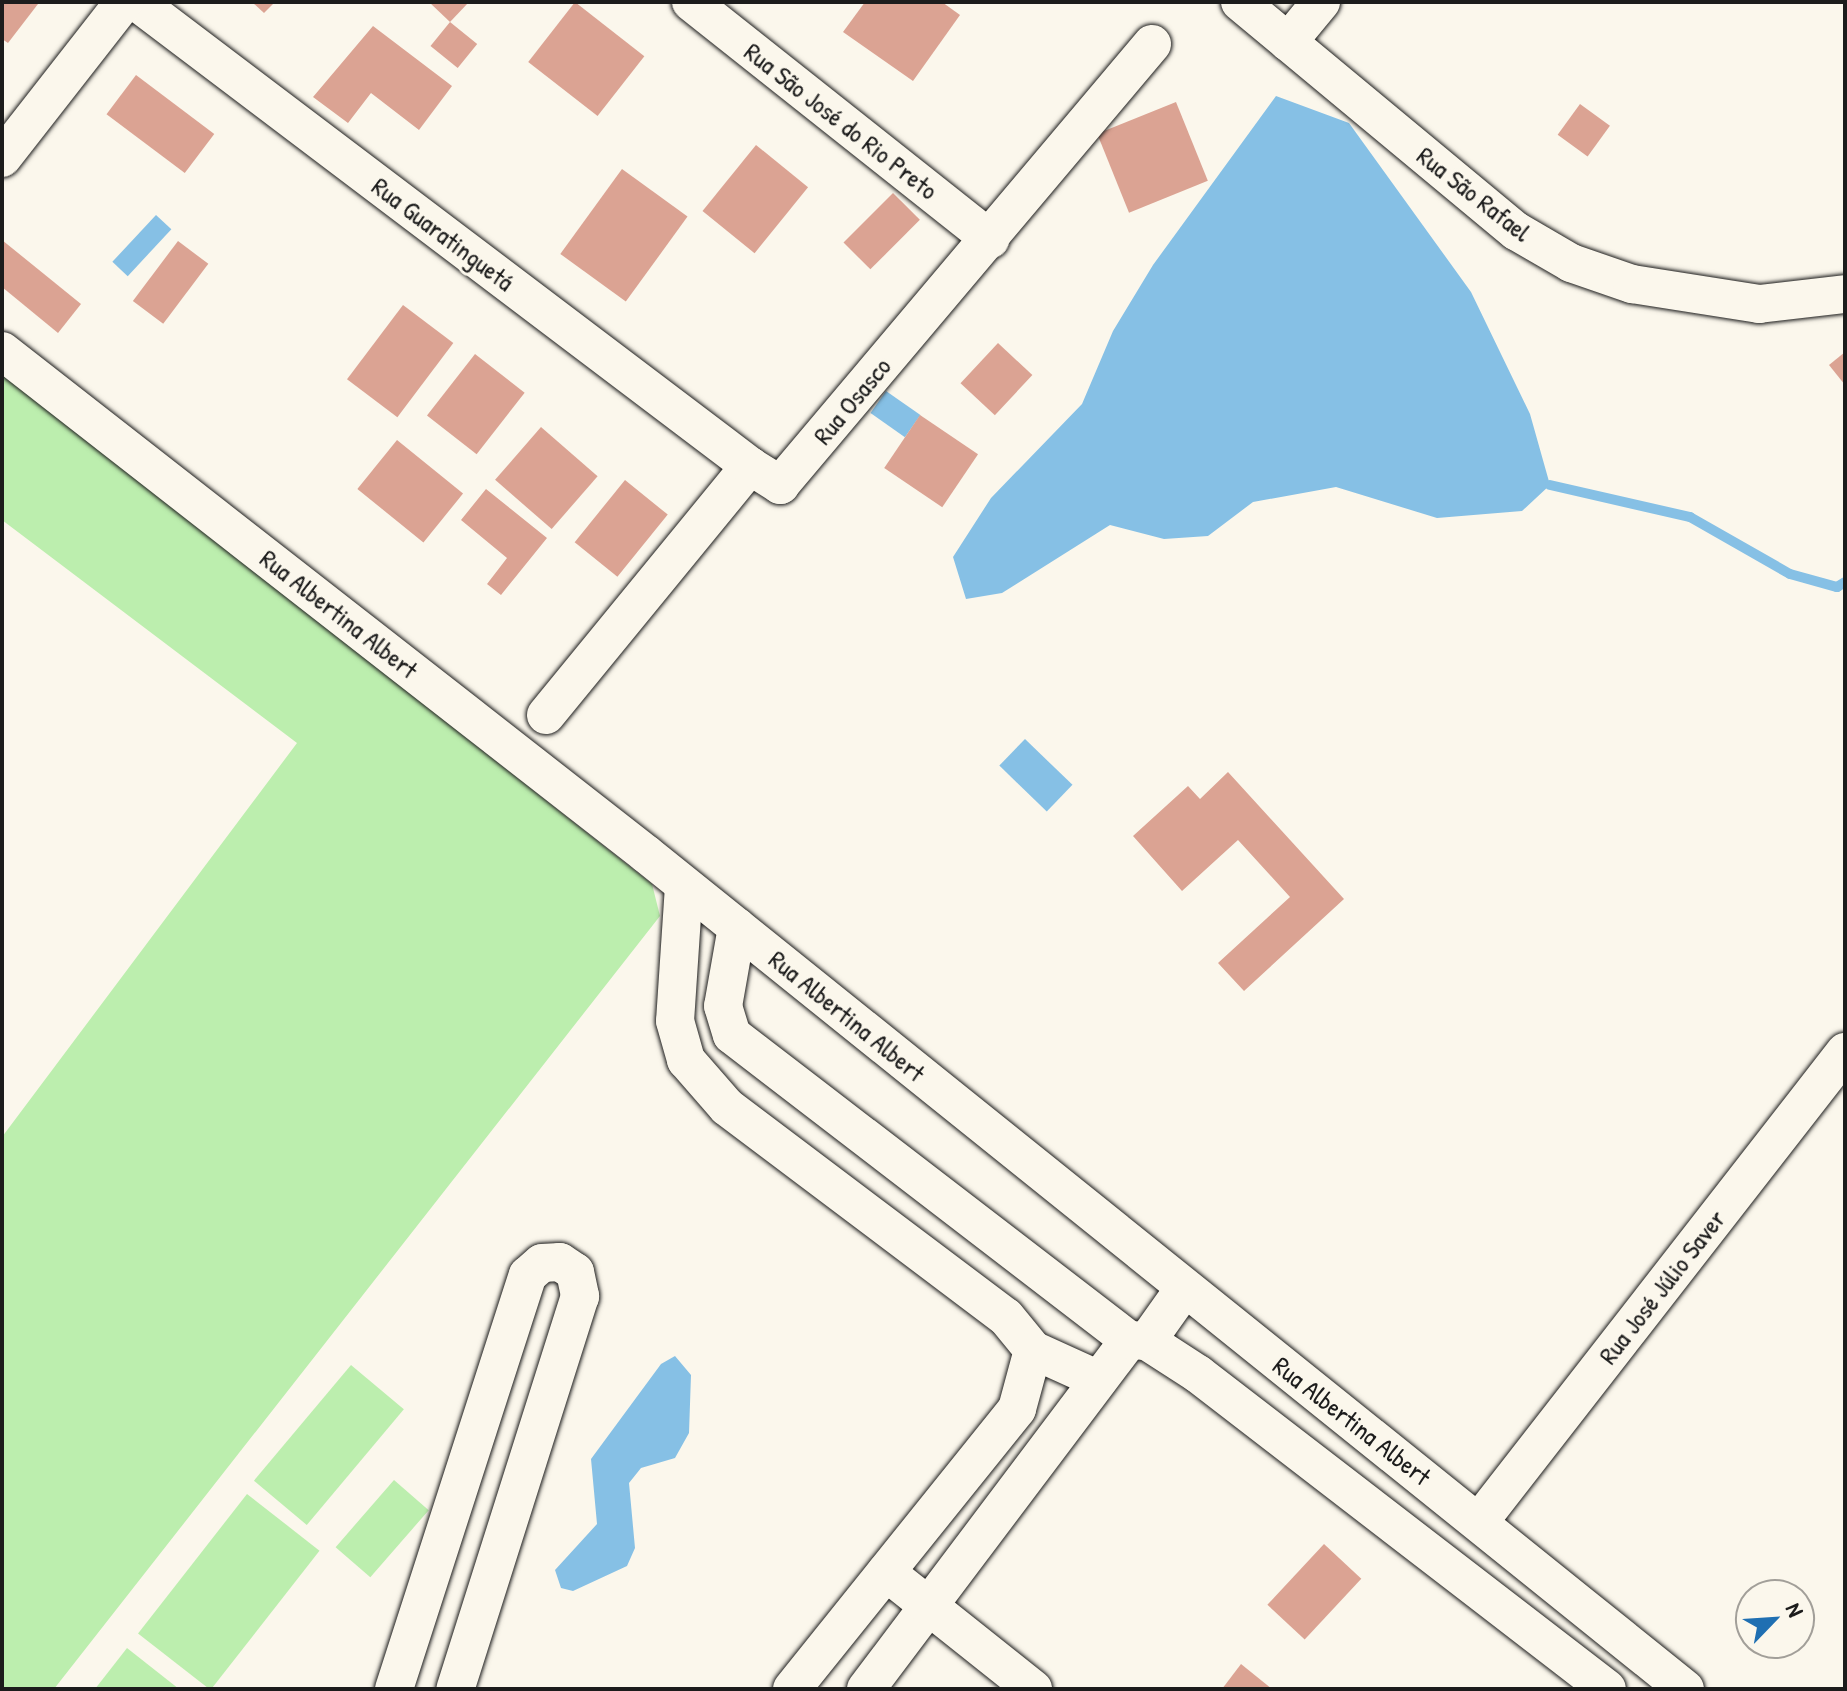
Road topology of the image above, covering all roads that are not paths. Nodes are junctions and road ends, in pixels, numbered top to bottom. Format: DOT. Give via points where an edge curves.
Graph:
graph roads {
  1 [pos="124,2"];
  2 [pos="137,2"];
  3 [pos="691,2"];
  4 [pos="1240,2"];
  5 [pos="1321,2"];
  6 [pos="1288,42"];
  7 [pos="1152,44"];
  8 [pos="2,158"];
  9 [pos="990,239"];
  10 [pos="1845,294"];
  11 [pos="2,351"];
  12 [pos="750,466"];
  13 [pos="546,715"];
  14 [pos="684,886"];
  15 [pos="737,927"];
  16 [pos="1845,1052"];
  17 [pos="767,1066"];
  18 [pos="727,1107"];
  19 [pos="890,1159"];
  20 [pos="847,1196"];
  21 [pos="1019,1257"];
  22 [pos="1184,1289"];
  23 [pos="982,1298"];
  24 [pos="1138,1340"];
  25 [pos="1033,1350"];
  26 [pos="1099,1380"];
  27 [pos="1479,1522"];
  28 [pos="886,1572"];
  29 [pos="929,1606"];
  30 [pos="394,1689"];
  31 [pos="455,1689"];
  32 [pos="792,1689"];
  33 [pos="866,1689"];
  34 [pos="1033,1689"];
  35 [pos="1607,1689"];
  36 [pos="1685,1689"];
  1 -- 8 [label="street"];
  2 -- 12 [label="street, Rua Guaratinguetá"];
  3 -- 9 [label="street, Rua São José do Rio Preto"];
  4 -- 6 [label="street, Rua São Rafael"];
  5 -- 6 [label="street"];
  6 -- 10 [label="street, Rua São Rafael" via="1516,231 1571,263 1632,284 1743,302"];
  7 -- 9 [label="street, Rua Osasco"];
  9 -- 12 [label="street, Rua Osasco" via="780,485"];
  11 -- 14 [label="street, Rua Albertina Albert"];
  12 -- 13 [label="street"];
  14 -- 15 [label="street, Rua Albertina Albert"];
  14 -- 18 [label="street" via="675,1021 686,1060"];
  15 -- 17 [label="street" via="723,1006 732,1035"];
  15 -- 22 [label="street, Rua Albertina Albert"];
  16 -- 27 [label="street, Rua José Júlio Saver"];
  17 -- 18 [label="street"];
  17 -- 19 [label="street"];
  18 -- 20 [label="street"];
  19 -- 20 [label="street"];
  19 -- 21 [label="street"];
  20 -- 23 [label="street"];
  21 -- 23 [label="street"];
  21 -- 24 [label="street"];
  22 -- 24 [label="street"];
  22 -- 27 [label="street, Rua Albertina Albert"];
  23 -- 25 [label="street"];
  24 -- 26 [label="street"];
  24 -- 35 [label="street"];
  25 -- 26 [label="street"];
  25 -- 28 [label="street" via="1017,1409"];
  26 -- 29 [label="street"];
  27 -- 36 [label="street, Rua Albertina Albert"];
  28 -- 29 [label="street"];
  28 -- 32 [label="street"];
  29 -- 33 [label="street"];
  29 -- 34 [label="street"];
  30 -- 31 [label="street" via="528,1275 542,1263 560,1262 575,1272 580,1296"];
}
